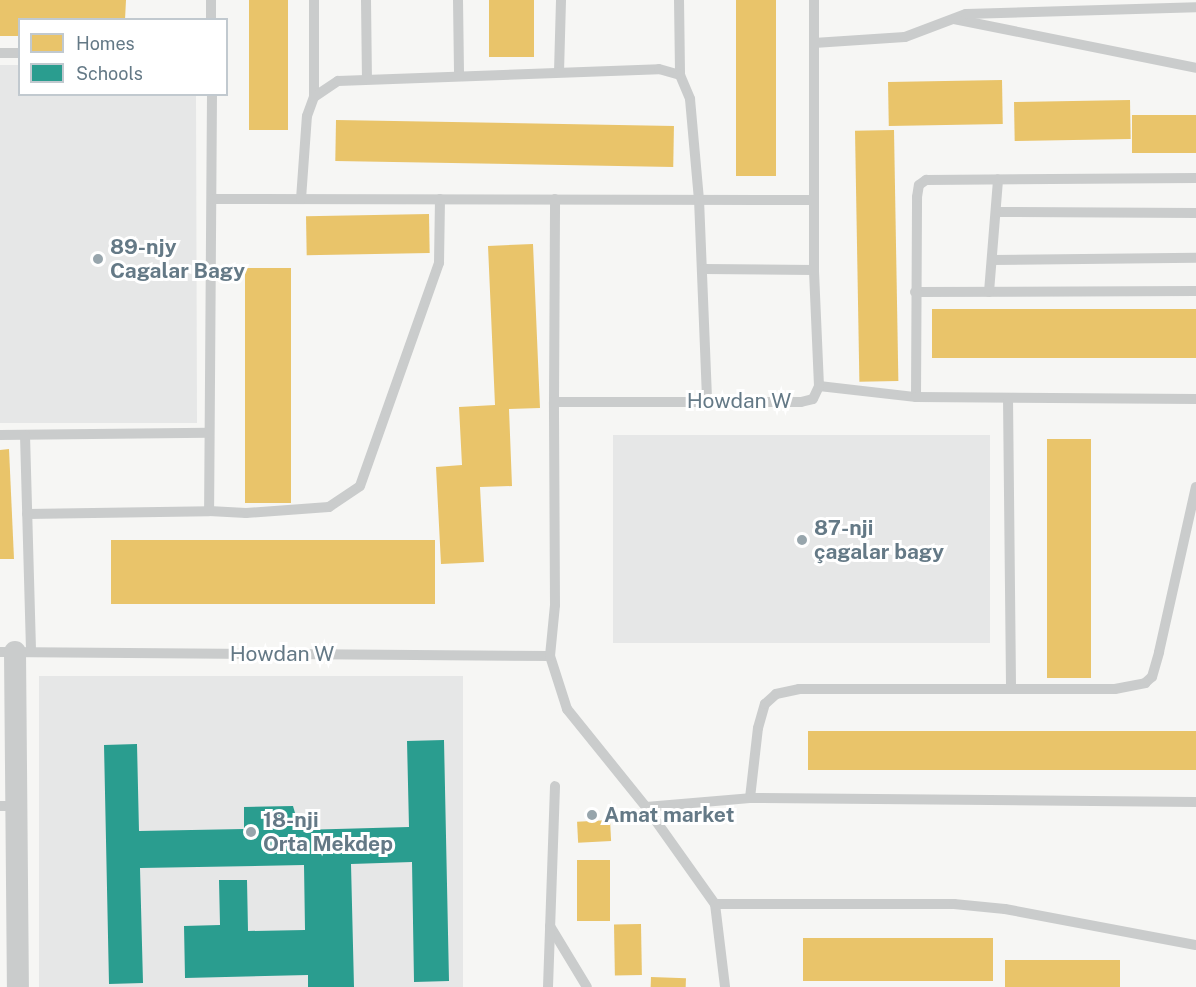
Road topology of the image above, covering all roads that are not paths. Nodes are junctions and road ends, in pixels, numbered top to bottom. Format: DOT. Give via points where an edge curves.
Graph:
graph roads {
  1 [pos="211,0"];
  2 [pos="314,0"];
  3 [pos="366,0"];
  4 [pos="458,0"];
  5 [pos="561,0"];
  6 [pos="679,0"];
  7 [pos="814,0"];
  8 [pos="1196,7"];
  9 [pos="211,18"];
  10 [pos="954,19"];
  11 [pos="814,43"];
  12 [pos="0,53"];
  13 [pos="18,53"];
  14 [pos="1196,68"];
  15 [pos="559,72"];
  16 [pos="459,75"];
  17 [pos="680,75"];
  18 [pos="366,78"];
  19 [pos="212,96"];
  20 [pos="315,97"];
  21 [pos="1196,178"];
  22 [pos="998,179"];
  23 [pos="213,199"];
  24 [pos="302,199"];
  25 [pos="440,199"];
  26 [pos="555,199"];
  27 [pos="699,199"];
  28 [pos="814,200"];
  29 [pos="996,212"];
  30 [pos="1196,213"];
  31 [pos="1196,258"];
  32 [pos="992,260"];
  33 [pos="704,269"];
  34 [pos="814,270"];
  35 [pos="1196,291"];
  36 [pos="915,292"];
  37 [pos="989,292"];
  38 [pos="819,386"];
  39 [pos="916,397"];
  40 [pos="1008,398"];
  41 [pos="1196,399"];
  42 [pos="707,400"];
  43 [pos="554,402"];
  44 [pos="208,433"];
  45 [pos="0,435"];
  46 [pos="25,435"];
  47 [pos="1196,487"];
  48 [pos="209,511"];
  49 [pos="27,514"];
  50 [pos="15,652"];
  51 [pos="550,656"];
  52 [pos="1011,689"];
  53 [pos="8,724"];
  54 [pos="555,786"];
  55 [pos="750,798"];
  56 [pos="1196,802"];
  57 [pos="8,806"];
  58 [pos="646,807"];
  59 [pos="715,904"];
  60 [pos="550,926"];
  61 [pos="1196,945"];
  62 [pos="18,987"];
  63 [pos="548,987"];
  64 [pos="587,987"];
  65 [pos="725,987"];
  1 -- 9 [label="lane"];
  2 -- 20 [label="lane"];
  3 -- 18 [label="lane"];
  4 -- 16 [label="lane"];
  5 -- 15 [label="lane"];
  6 -- 17 [label="lane"];
  7 -- 11 [label="lane, Howdan W"];
  8 -- 10 [label="lane" via="966,14"];
  10 -- 11 [label="lane" via="905,37"];
  10 -- 14 [label="lane"];
  11 -- 28 [label="lane, Howdan W"];
  12 -- 13 [label="lane"];
  15 -- 16 [label="lane"];
  15 -- 17 [label="lane" via="659,69"];
  16 -- 18 [label="lane"];
  17 -- 27 [label="lane" via="690,99"];
  18 -- 20 [label="lane" via="338,81"];
  19 -- 23 [label="lane"];
  20 -- 24 [label="lane" via="307,116"];
  21 -- 22 [label="lane"];
  22 -- 29 [label="lane"];
  22 -- 36 [label="lane" via="926,180 919,185"];
  23 -- 24 [label="lane"];
  23 -- 44 [label="lane"];
  24 -- 25 [label="lane"];
  25 -- 26 [label="lane"];
  25 -- 48 [label="lane" via="439,263 360,486 329,507 246,513"];
  26 -- 27 [label="lane"];
  26 -- 43 [label="lane"];
  27 -- 28 [label="lane"];
  27 -- 33 [label="lane"];
  28 -- 34 [label="lane, Howdan W"];
  29 -- 30 [label="lane"];
  29 -- 32 [label="lane"];
  31 -- 32 [label="lane"];
  32 -- 37 [label="lane"];
  33 -- 34 [label="lane"];
  33 -- 42 [label="lane"];
  34 -- 38 [label="lane, Howdan W"];
  35 -- 37 [label="lane"];
  36 -- 37 [label="lane"];
  36 -- 39 [label="lane"];
  38 -- 39 [label="lane"];
  38 -- 42 [label="lane, Howdan W" via="813,399 801,402"];
  39 -- 40 [label="lane"];
  40 -- 41 [label="lane"];
  40 -- 52 [label="lane"];
  42 -- 43 [label="lane, Howdan W"];
  43 -- 51 [label="lane" via="555,605"];
  44 -- 46 [label="lane"];
  44 -- 48 [label="lane"];
  45 -- 46 [label="lane"];
  46 -- 49 [label="lane"];
  47 -- 52 [label="lane" via="1152,677 1144,683 1115,688"];
  48 -- 49 [label="lane"];
  49 -- 50 [label="lane"];
  50 -- 51 [label="lane, Howdan W"];
  50 -- 53 [label="street"];
  51 -- 58 [label="lane" via="567,709"];
  52 -- 55 [label="lane" via="799,690 776,694 765,704 758,728"];
  53 -- 57 [label="street"];
  54 -- 60 [label="lane"];
  55 -- 56 [label="lane"];
  55 -- 58 [label="lane"];
  57 -- 62 [label="street"];
  58 -- 59 [label="lane"];
  59 -- 61 [label="lane" via="954,904 1005,909"];
  59 -- 65 [label="lane"];
  60 -- 63 [label="lane"];
  60 -- 64 [label="lane"];
}
